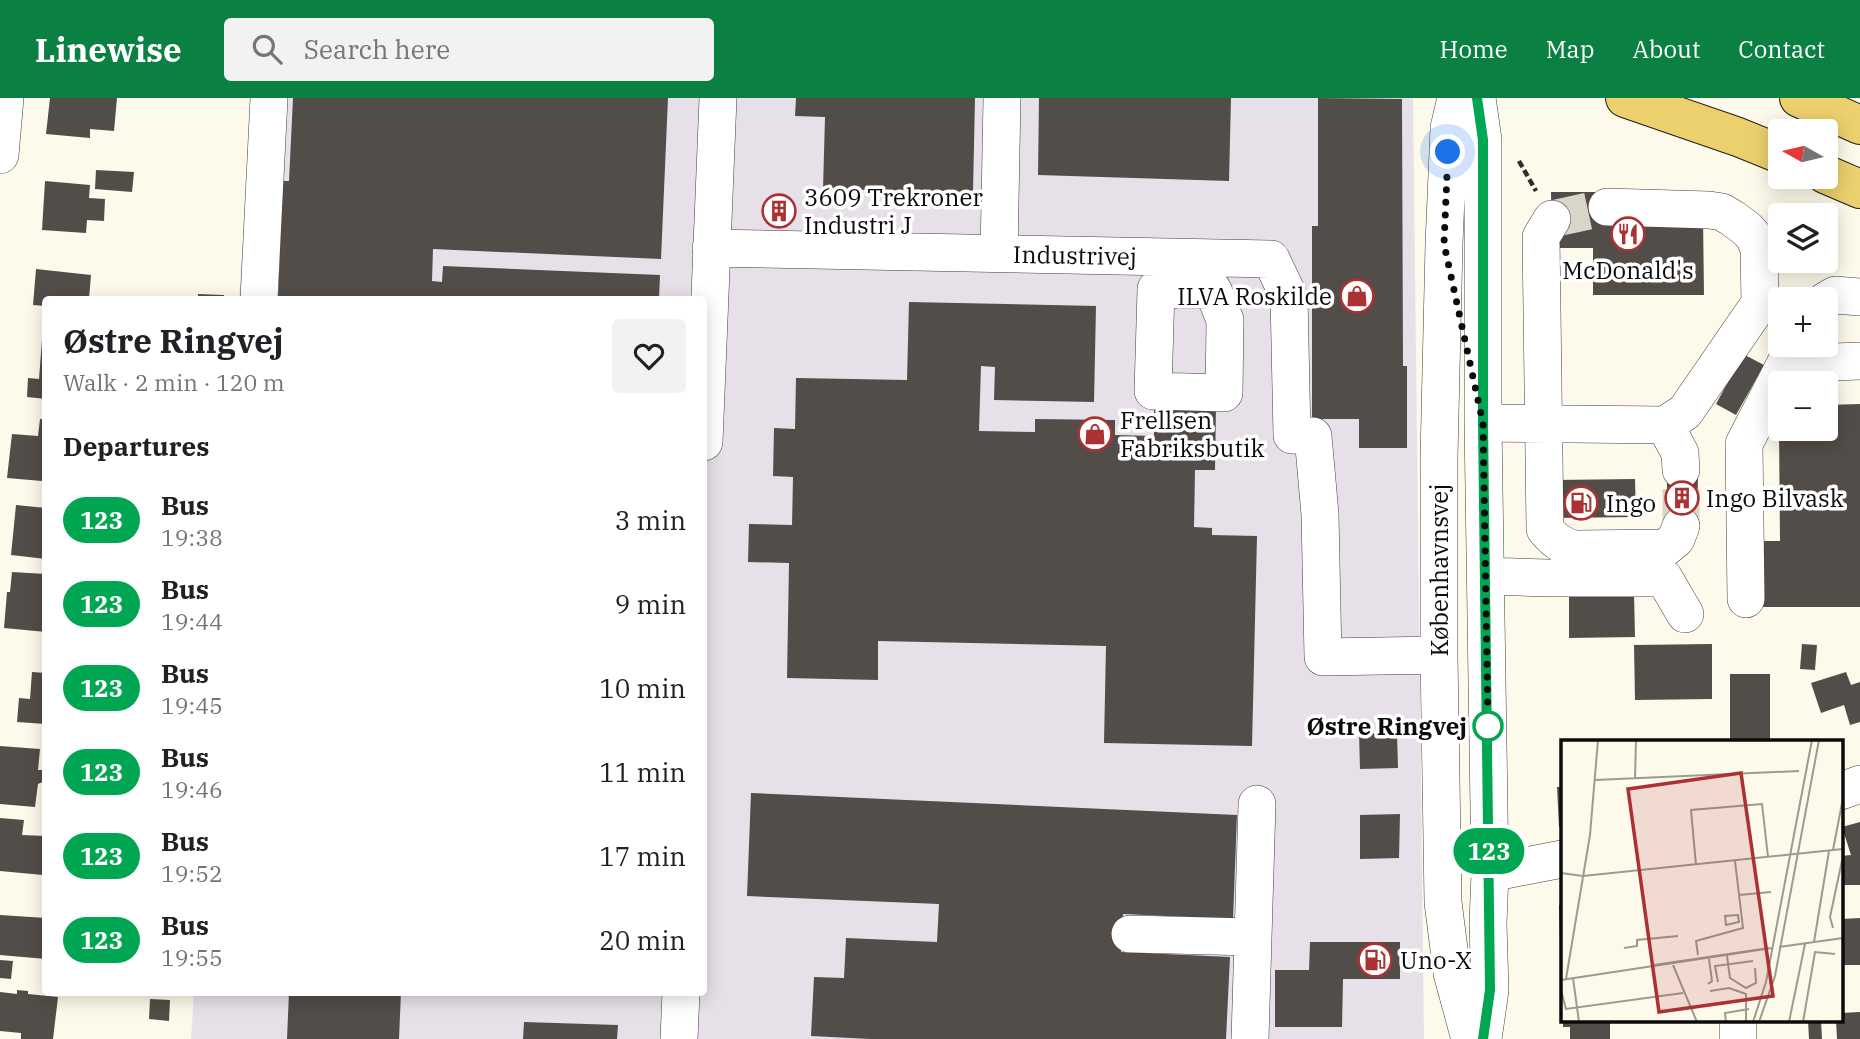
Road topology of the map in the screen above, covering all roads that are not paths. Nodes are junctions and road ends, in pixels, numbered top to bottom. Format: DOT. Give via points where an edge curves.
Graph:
graph roads {
  1 [pos="5,98"];
  2 [pos="269,98"];
  3 [pos="718,98"];
  4 [pos="1002,98"];
  5 [pos="1455,98"];
  6 [pos="1476,98"];
  7 [pos="1625,98"];
  8 [pos="1799,98"];
  9 [pos="1860,125"];
  10 [pos="1768,149"];
  11 [pos="0,155"];
  12 [pos="1838,180"];
  13 [pos="1860,189"];
  14 [pos="1607,207"];
  15 [pos="1552,219"];
  16 [pos="1444,244"];
  17 [pos="711,248"];
  18 [pos="999,254"];
  19 [pos="1768,294"];
  20 [pos="1838,295"];
  21 [pos="258,296"];
  22 [pos="1860,297"];
  23 [pos="1768,306"];
  24 [pos="1799,357"];
  25 [pos="1826,357"];
  26 [pos="707,359"];
  27 [pos="1860,361"];
  28 [pos="1483,423"];
  29 [pos="1543,424"];
  30 [pos="1665,425"];
  31 [pos="1681,470"];
  32 [pos="1681,526"];
  33 [pos="1485,576"];
  34 [pos="1746,599"];
  35 [pos="1685,614"];
  36 [pos="1439,655"];
  37 [pos="1860,784"];
  38 [pos="1842,791"];
  39 [pos="1256,804"];
  40 [pos="1561,859"];
  41 [pos="1490,873"];
  42 [pos="1130,934"];
  43 [pos="1252,937"];
  44 [pos="681,996"];
  45 [pos="1738,1021"];
  46 [pos="680,1039"];
  47 [pos="1250,1039"];
  48 [pos="1470,1039"];
  49 [pos="1483,1039"];
  50 [pos="1738,1039"];
  1 -- 11 [label="street"];
  2 -- 21 [label="street"];
  3 -- 17 [label="street"];
  4 -- 18 [label="street"];
  5 -- 16 [label="street, Københavnsvej" via="1449,128"];
  6 -- 28 [label="street, Københavnsvej" via="1483,140"];
  7 -- 10 [label="main road"];
  8 -- 9 [label="main road"];
  12 -- 13 [label="main road"];
  14 -- 19 [label="street" via="1722,212 1755,238"];
  15 -- 29 [label="street" via="1541,237"];
  16 -- 28 [label="street"];
  16 -- 36 [label="street, Københavnsvej"];
  17 -- 18 [label="street, Industrivej"];
  17 -- 26 [label="street"];
  18 -- 36 [label="street, Industrivej" via="1183,273 1271,259 1289,297 1292,435 1313,436 1323,657"];
  20 -- 22 [label="street"];
  23 -- 30 [label="street" via="1732,341 1685,412"];
  24 -- 34 [label="street" via="1744,444"];
  25 -- 27 [label="street"];
  28 -- 29 [label="street"];
  28 -- 33 [label="street, Københavnsvej"];
  29 -- 30 [label="street"];
  29 -- 32 [label="street" via="1545,528 1558,542 1575,549 1665,548 1676,539"];
  30 -- 31 [label="street" via="1680,453"];
  33 -- 35 [label="street" via="1664,578"];
  33 -- 41 [label="street, Københavnsvej"];
  36 -- 48 [label="street, Københavnsvej" via="1443,902 1452,973"];
  37 -- 38 [label="street"];
  39 -- 43 [label="street"];
  40 -- 41 [label="street"];
  41 -- 49 [label="street, Københavnsvej" via="1490,990"];
  42 -- 43 [label="street"];
  43 -- 47 [label="street"];
  44 -- 46 [label="street"];
  45 -- 50 [label="street"];
}
